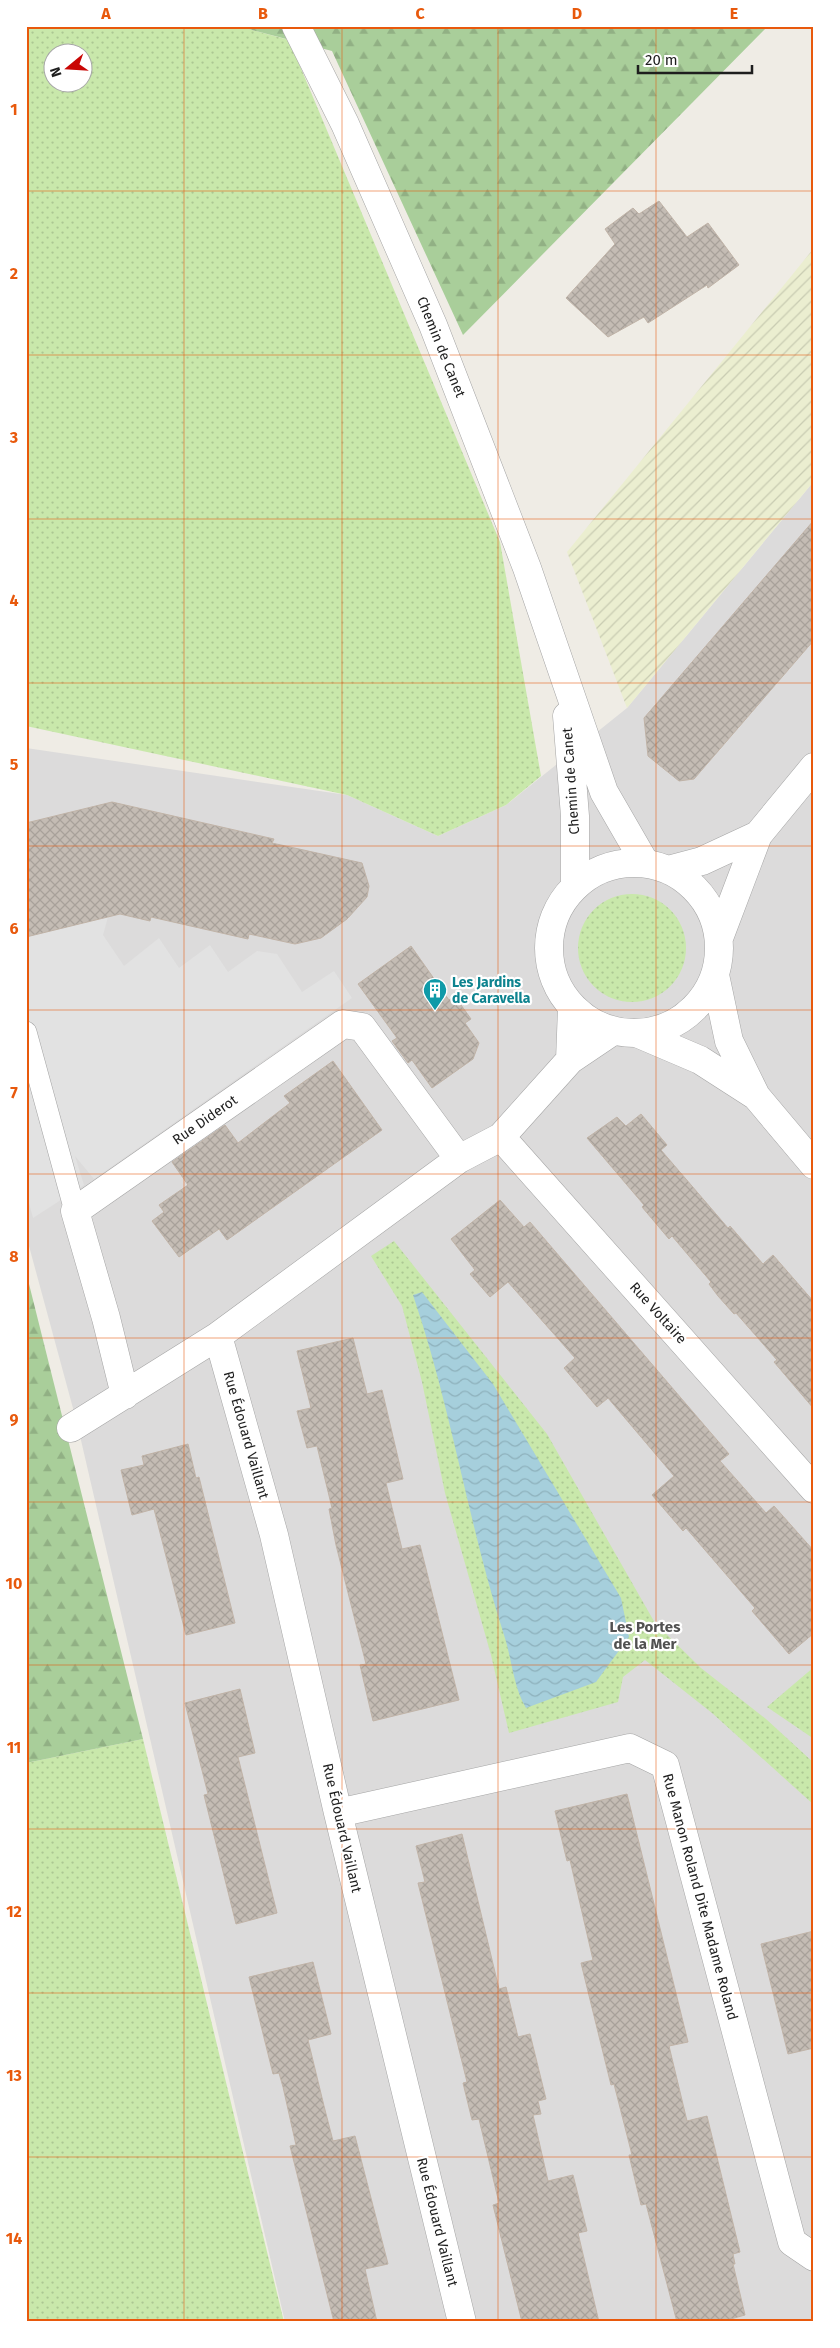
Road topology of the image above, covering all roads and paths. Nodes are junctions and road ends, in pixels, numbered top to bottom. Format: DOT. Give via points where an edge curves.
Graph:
graph roads {
  1 [pos="296,26"];
  2 [pos="563,677"];
  3 [pos="814,767"];
  4 [pos="758,834"];
  5 [pos="657,866"];
  6 [pos="575,886"];
  7 [pos="719,938"];
  8 [pos="715,975"];
  9 [pos="572,1008"];
  10 [pos="613,1031"];
  11 [pos="26,1032"];
  12 [pos="639,1034"];
  13 [pos="570,1060"];
  14 [pos="756,1096"];
  15 [pos="501,1137"];
  16 [pos="459,1159"];
  17 [pos="814,1164"];
  18 [pos="74,1211"];
  19 [pos="218,1336"];
  20 [pos="125,1395"];
  21 [pos="71,1428"];
  22 [pos="814,1489"];
  23 [pos="338,1813"];
  24 [pos="814,2257"];
  25 [pos="462,2322"];
  1 -- 2 [label="street, Chemin de Canet" via="345,124 434,325 527,568"];
  2 -- 5 [label="street, Chemin de Canet" via="604,792"];
  2 -- 6 [label="street, Chemin de Canet" via="575,816"];
  3 -- 4 [label="street"];
  4 -- 5 [label="street" via="702,861"];
  4 -- 7 [label="street"];
  5 -- 6 [label="street" via="620,863 596,871"];
  5 -- 7 [label="street" via="693,886 710,910"];
  6 -- 9 [label="street" via="557,909 548,938 550,967 558,989"];
  7 -- 8 [label="street"];
  8 -- 12 [label="street" via="704,998 686,1016 664,1028"];
  8 -- 14 [label="street" via="729,1041"];
  9 -- 10 [label="street" via="590,1022"];
  9 -- 13 [label="street"];
  10 -- 12 [label="street"];
  10 -- 13 [label="street"];
  11 -- 18 [label="lane"];
  12 -- 14 [label="street" via="700,1060"];
  13 -- 15 [label="street"];
  14 -- 17 [label="street"];
  15 -- 16 [label="street"];
  15 -- 22 [label="street, Rue Voltaire"];
  16 -- 18 [label="street, Rue Diderot" via="362,1027 343,1024"];
  16 -- 19 [label="street"];
  18 -- 20 [label="street"];
  19 -- 20 [label="street"];
  19 -- 23 [label="street, Rue Édouard Vaillant" via="274,1535"];
  20 -- 21 [label="street"];
  23 -- 24 [label="street, Rue Manon Roland Dite Madame Roland" via="630,1748 665,1765 792,2242"];
  23 -- 25 [label="street, Rue Édouard Vaillant"];
}
